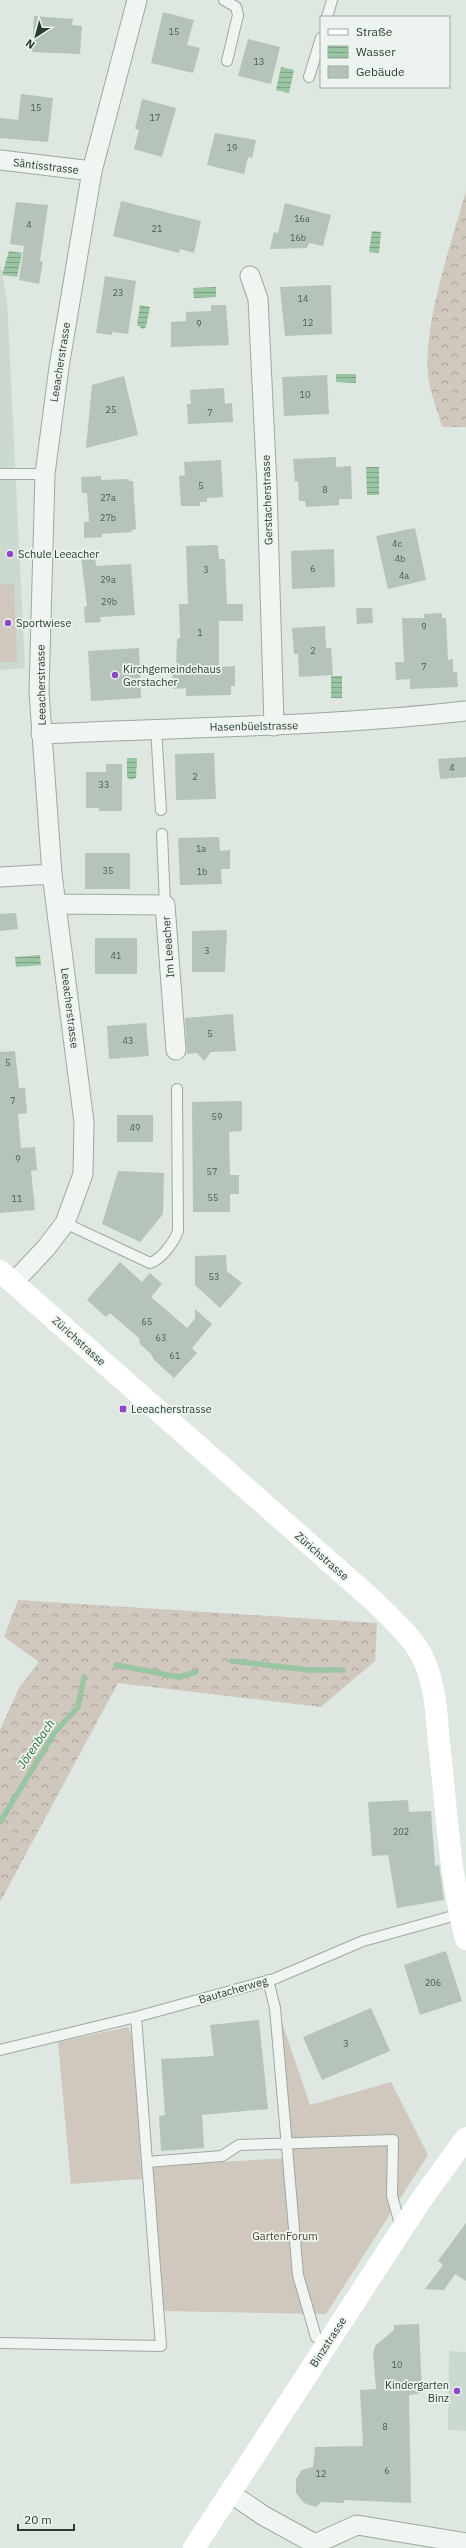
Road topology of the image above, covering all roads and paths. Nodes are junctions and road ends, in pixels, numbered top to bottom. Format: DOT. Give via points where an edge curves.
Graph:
graph roads {
  1 [pos="137,0"];
  2 [pos="224,0"];
  3 [pos="332,0"];
  4 [pos="327,16"];
  5 [pos="320,41"];
  6 [pos="227,61"];
  7 [pos="309,77"];
  8 [pos="0,160"];
  9 [pos="92,172"];
  10 [pos="250,276"];
  11 [pos="0,474"];
  12 [pos="45,474"];
  13 [pos="466,711"];
  14 [pos="274,726"];
  15 [pos="156,728"];
  16 [pos="41,734"];
  17 [pos="160,810"];
  18 [pos="162,834"];
  19 [pos="52,874"];
  20 [pos="0,877"];
  21 [pos="57,904"];
  22 [pos="165,905"];
  23 [pos="176,1050"];
  24 [pos="177,1089"];
  25 [pos="65,1223"];
  26 [pos="7,1277"];
  27 [pos="463,1924"];
  28 [pos="268,1980"];
  29 [pos="136,2017"];
  30 [pos="0,2050"];
  31 [pos="466,2138"];
  32 [pos="287,2143"];
  33 [pos="147,2162"];
  34 [pos="401,2230"];
  35 [pos="0,2343"];
  36 [pos="325,2345"];
  37 [pos="230,2493"];
  38 [pos="466,2543"];
  39 [pos="315,2546"];
  40 [pos="194,2548"];
  1 -- 9 [label="street, Leeacherstrasse"];
  2 -- 6 [label="lane" via="236,7 238,15"];
  3 -- 4 [label="lane"];
  5 -- 7 [label="lane"];
  8 -- 9 [label="street, Säntisstrasse"];
  9 -- 12 [label="street, Leeacherstrasse" via="55,394"];
  10 -- 14 [label="street, Gerstacherstrasse" via="258,299"];
  11 -- 12 [label="lane"];
  12 -- 16 [label="street, Leeacherstrasse" via="39,692"];
  13 -- 14 [label="street, Hasenbüelstrasse" via="383,720"];
  14 -- 15 [label="street, Hasenbüelstrasse"];
  15 -- 16 [label="street, Hasenbüelstrasse"];
  15 -- 17 [label="lane"];
  16 -- 19 [label="street, Leeacherstrasse" via="46,768"];
  18 -- 22 [label="lane"];
  19 -- 20 [label="street"];
  19 -- 21 [label="street, Leeacherstrasse"];
  21 -- 22 [label="street, Im Leeacher"];
  21 -- 25 [label="street, Leeacherstrasse" via="84,1122 83,1174"];
  22 -- 23 [label="street, Im Leeacher"];
  24 -- 25 [label="lane" via="176,1238 156,1261 150,1263"];
  25 -- 26 [label="street, Leeacherstrasse" via="46,1248"];
  26 -- 27 [label="main road, Zürichstrasse" via="375,1602 417,1647 433,1682"];
  27 -- 28 [label="lane, Bautacherweg" via="363,1941"];
  28 -- 29 [label="lane, Bautacherweg"];
  28 -- 32 [label="lane" via="275,2008"];
  29 -- 30 [label="lane, Bautacherweg"];
  29 -- 33 [label="lane"];
  31 -- 34 [label="main road, Binzstrasse"];
  32 -- 33 [label="lane" via="239,2145 222,2156"];
  32 -- 34 [label="lane" via="393,2140 392,2196"];
  32 -- 36 [label="lane" via="298,2274 316,2337"];
  33 -- 35 [label="lane" via="161,2346"];
  34 -- 36 [label="main road, Binzstrasse"];
  36 -- 37 [label="main road, Binzstrasse"];
  37 -- 39 [label="street"];
  37 -- 40 [label="main road, Binzstrasse"];
  38 -- 39 [label="street" via="357,2525"];
}
